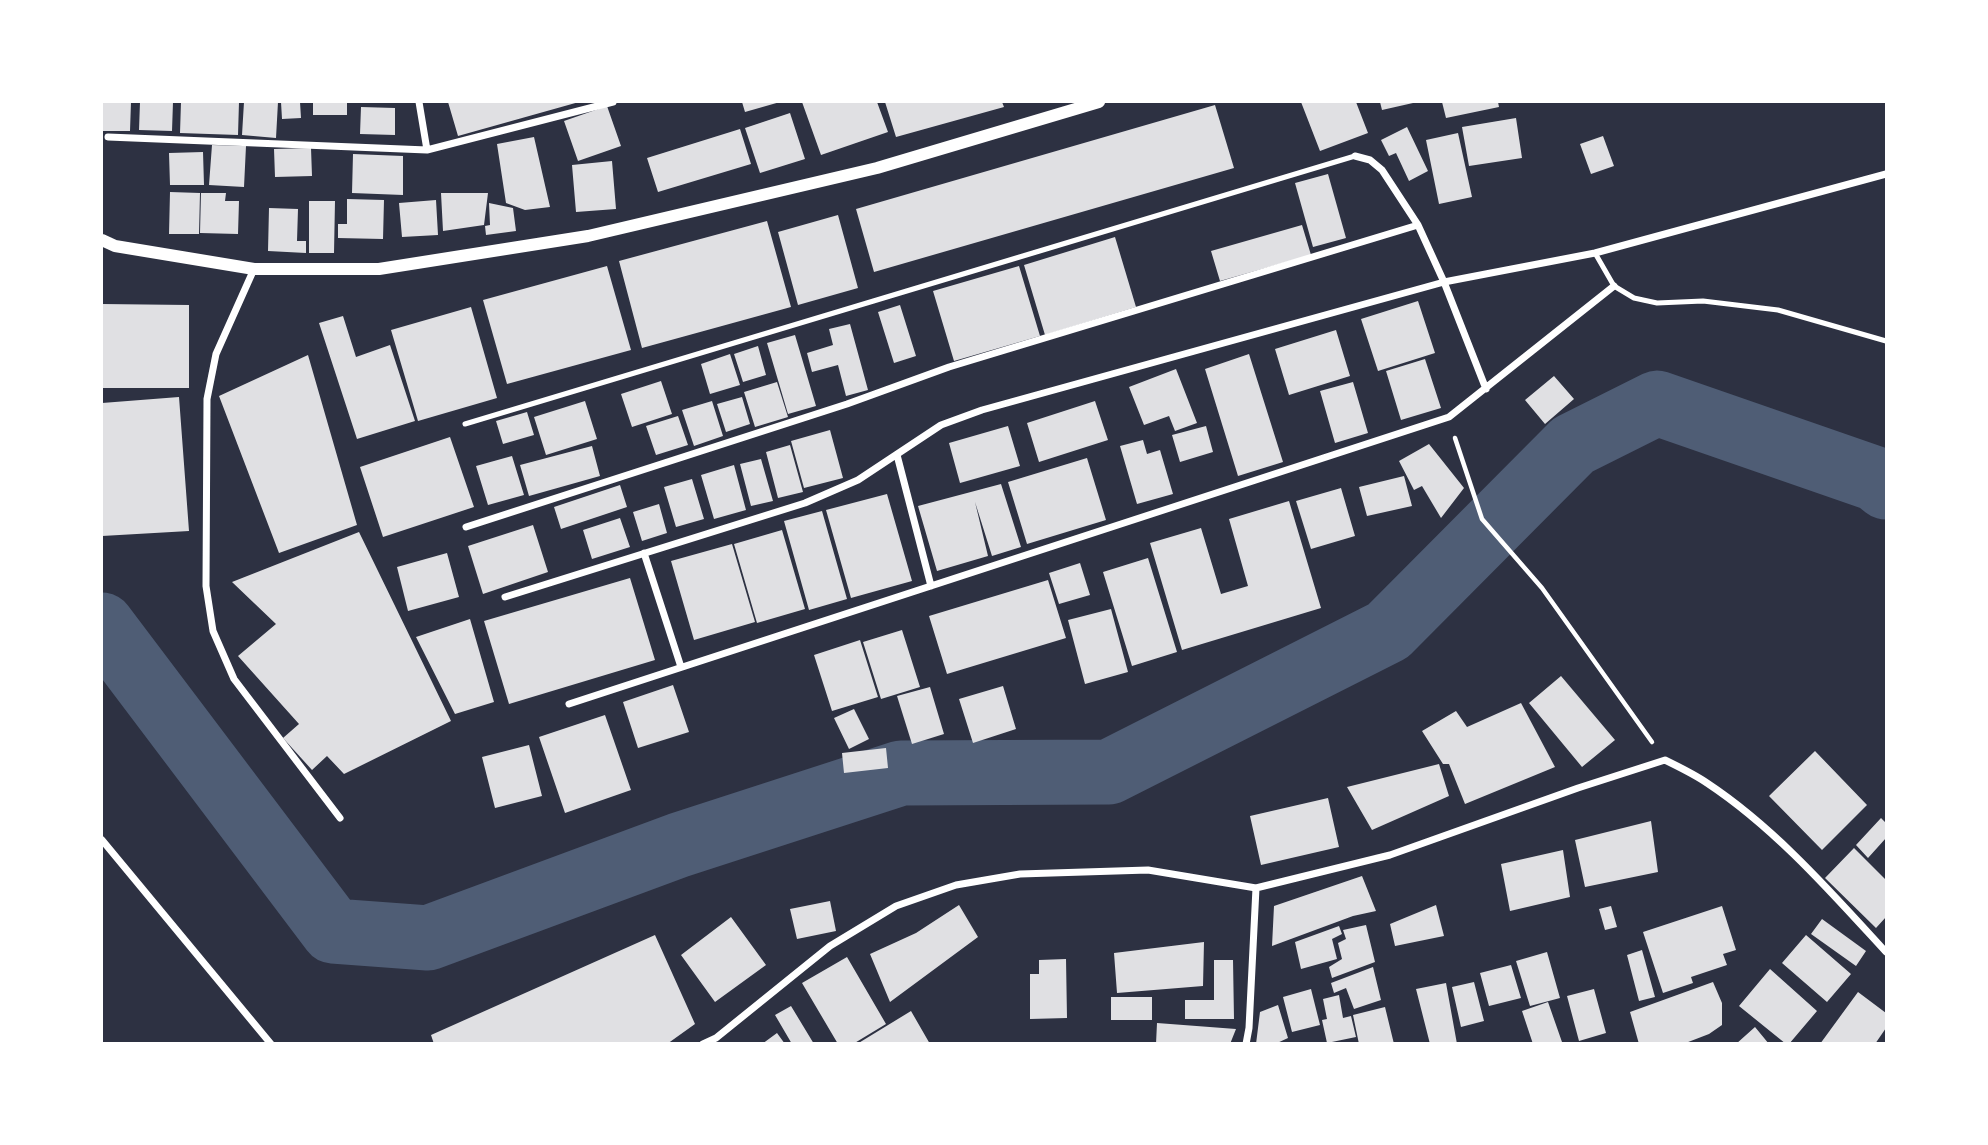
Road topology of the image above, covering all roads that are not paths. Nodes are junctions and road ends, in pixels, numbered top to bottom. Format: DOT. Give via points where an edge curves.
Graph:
graph roads {
  1 [pos="419,102"];
  2 [pos="613,102"];
  3 [pos="1099,102"];
  4 [pos="108,137"];
  5 [pos="427,150"];
  6 [pos="1355,156"];
  7 [pos="1886,174"];
  8 [pos="1418,225"];
  9 [pos="102,240"];
  10 [pos="1595,253"];
  11 [pos="254,269"];
  12 [pos="1444,282"];
  13 [pos="1614,286"];
  14 [pos="1886,341"];
  15 [pos="1486,389"];
  16 [pos="465,424"];
  17 [pos="897,456"];
  18 [pos="466,527"];
  19 [pos="644,553"];
  20 [pos="931,586"];
  21 [pos="505,597"];
  22 [pos="681,667"];
  23 [pos="569,704"];
  24 [pos="340,818"];
  25 [pos="102,840"];
  26 [pos="1256,888"];
  27 [pos="1886,951"];
  28 [pos="271,1044"];
  29 [pos="703,1044"];
  30 [pos="1246,1044"];
  1 -- 5 [label="street"];
  2 -- 5 [label="street"];
  3 -- 11 [label="street" via="877,167 588,236 379,269"];
  4 -- 5 [label="street"];
  6 -- 8 [label="street" via="1382,170"];
  6 -- 16 [label="lane"];
  7 -- 10 [label="street"];
  8 -- 12 [label="street"];
  8 -- 18 [label="street" via="949,368"];
  9 -- 11 [label="street"];
  10 -- 12 [label="street"];
  10 -- 13 [label="lane"];
  11 -- 24 [label="street" via="216,354 207,399 209,608 213,631 234,680"];
  12 -- 15 [label="street"];
  12 -- 17 [label="street" via="982,410 941,425"];
  13 -- 14 [label="lane" via="1634,298 1657,303 1703,301 1778,310"];
  13 -- 15 [label="street"];
  15 -- 20 [label="street" via="1449,417"];
  17 -- 19 [label="street" via="858,480 805,503"];
  17 -- 20 [label="street"];
  19 -- 21 [label="street"];
  19 -- 22 [label="street"];
  20 -- 22 [label="street"];
  22 -- 23 [label="street"];
  25 -- 28 [label="street"];
  26 -- 27 [label="street" via="1390,855 1665,760 1707,782 1764,827"];
  26 -- 29 [label="street" via="1149,870 1020,874 956,884 896,906 830,946"];
  26 -- 30 [label="street"];
}
